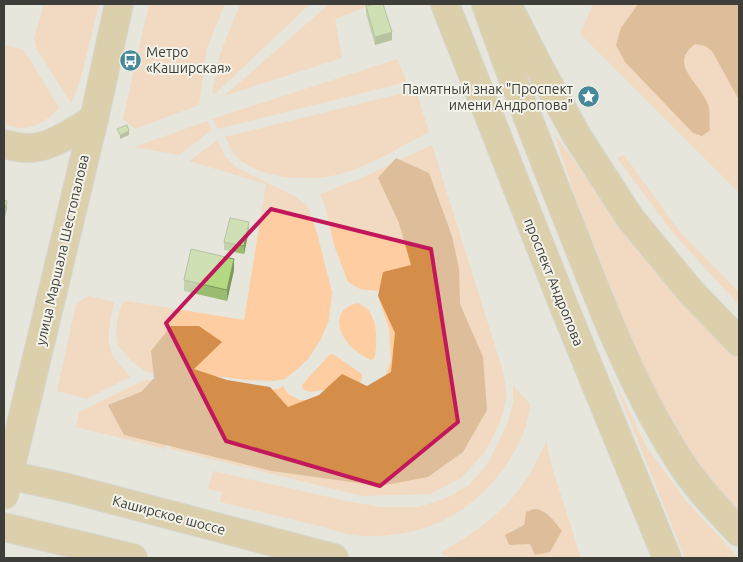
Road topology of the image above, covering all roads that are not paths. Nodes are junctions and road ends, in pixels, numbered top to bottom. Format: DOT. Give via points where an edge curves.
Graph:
graph roads {
  1 [pos="119,4"];
  2 [pos="445,4"];
  3 [pos="486,4"];
  4 [pos="507,4"];
  5 [pos="94,119"];
  6 [pos="4,144"];
  7 [pos="739,342"];
  8 [pos="5,481"];
  9 [pos="4,527"];
  10 [pos="739,532"];
  11 [pos="133,558"];
  12 [pos="334,558"];
  13 [pos="667,558"];
  1 -- 5 [label="main road, улица Маршала Шестопалова"];
  2 -- 13 [label="main road, проспект Андропова"];
  3 -- 10 [label="main road" via="516,90 598,296 641,392 685,469"];
  4 -- 7 [label="main road" via="577,136 630,218 691,292"];
  5 -- 6 [label="main road" via="40,147"];
  5 -- 8 [label="main road, улица Маршала Шестопалова"];
  8 -- 12 [label="main road, Каширское шоссе" via="78,491"];
  9 -- 11 [label="main road"];
}
